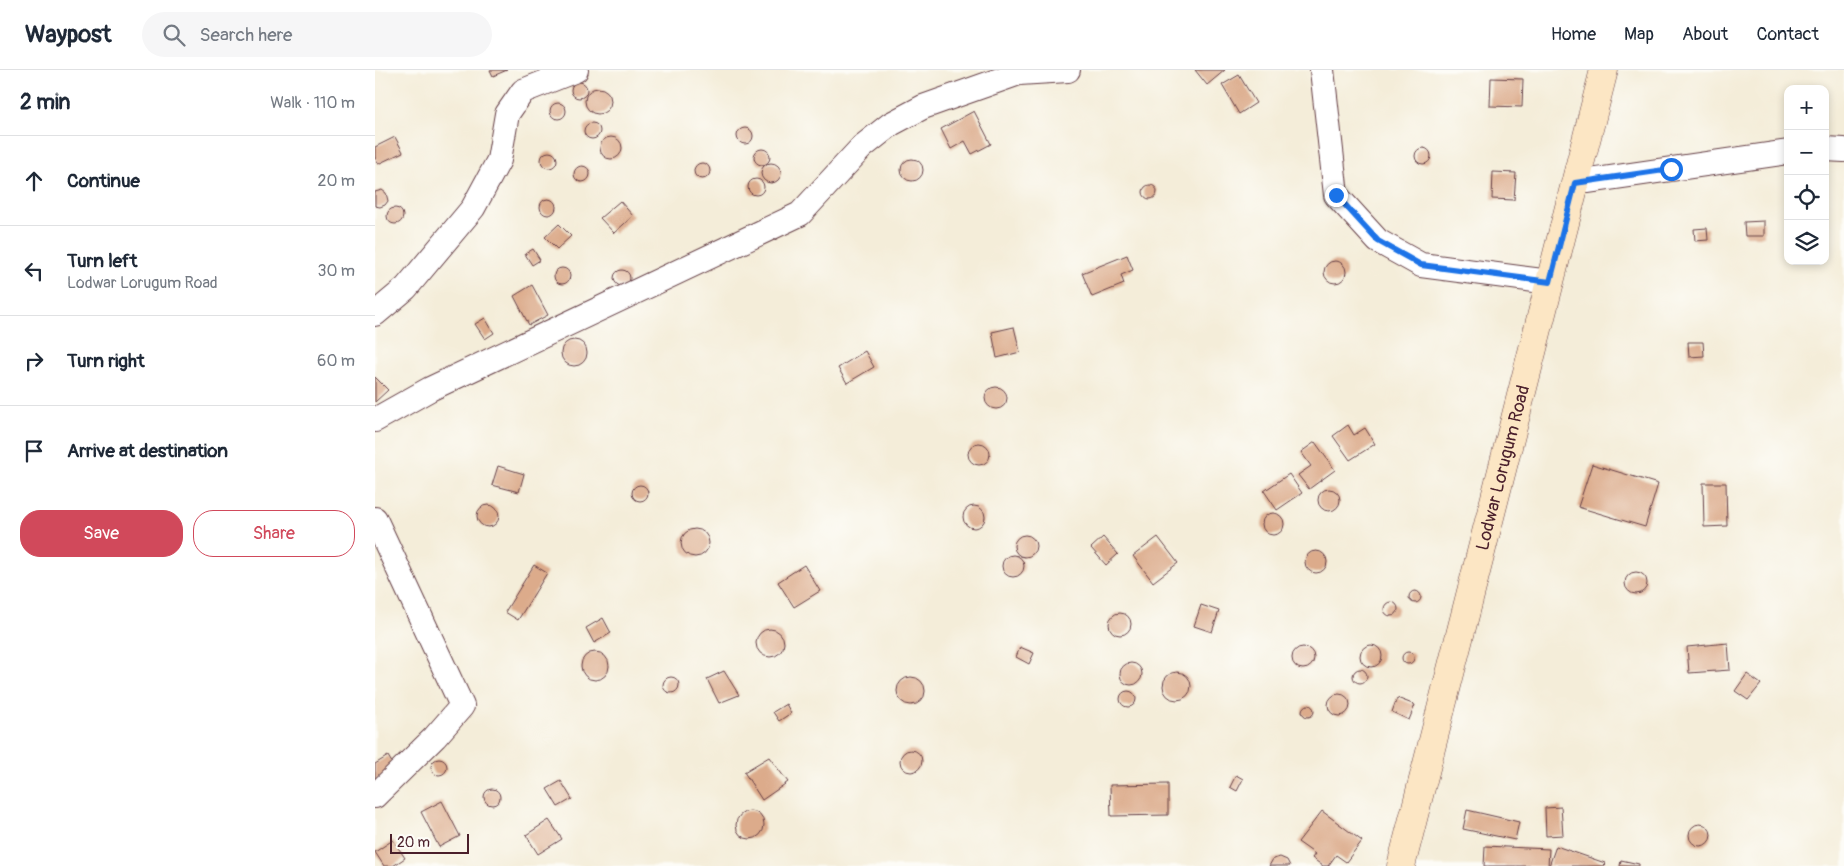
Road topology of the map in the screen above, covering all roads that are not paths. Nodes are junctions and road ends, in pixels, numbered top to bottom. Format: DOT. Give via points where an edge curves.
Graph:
graph roads {
  1 [pos="576,70"];
  2 [pos="1069,70"];
  3 [pos="1322,70"];
  4 [pos="1604,70"];
  5 [pos="1829,149"];
  6 [pos="1844,150"];
  7 [pos="1784,153"];
  8 [pos="1575,183"];
  9 [pos="1550,282"];
  10 [pos="375,314"];
  11 [pos="375,420"];
  12 [pos="375,519"];
  13 [pos="375,796"];
  14 [pos="1401,866"];
  1 -- 10 [label="street" via="523,91 507,114 499,160 473,208 406,288"];
  2 -- 11 [label="street" via="1019,73 923,107 891,124 862,147 800,214 439,385"];
  3 -- 9 [label="street" via="1336,195 1378,241 1421,265"];
  4 -- 8 [label="main road, Lodwar Lorugum Road"];
  5 -- 6 [label="street"];
  7 -- 8 [label="street"];
  8 -- 9 [label="main road, Lodwar Lorugum Road"];
  9 -- 14 [label="main road, Lodwar Lorugum Road"];
  12 -- 13 [label="street" via="462,706 435,738"];
}
